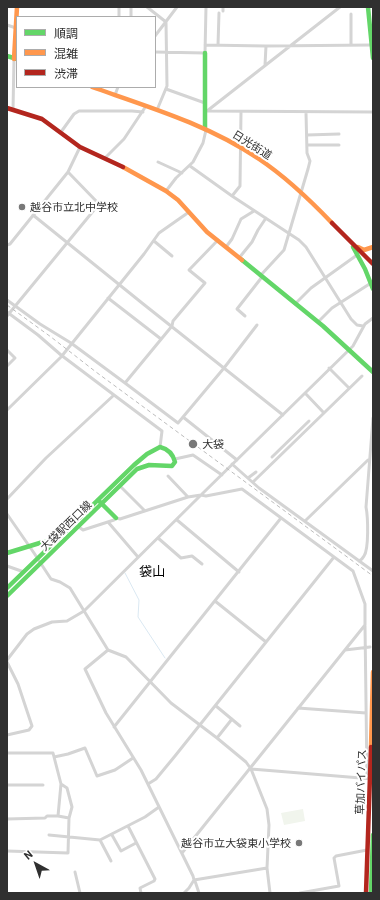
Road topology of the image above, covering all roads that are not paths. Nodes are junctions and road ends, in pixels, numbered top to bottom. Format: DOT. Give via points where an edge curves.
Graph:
graph roads {
  1 [pos="16,7"];
  2 [pos="148,7"];
  3 [pos="177,7"];
  4 [pos="206,7"];
  5 [pos="223,7"];
  6 [pos="340,7"];
  7 [pos="369,7"];
  8 [pos="351,14"];
  9 [pos="373,18"];
  10 [pos="166,22"];
  11 [pos="7,25"];
  12 [pos="16,28"];
  13 [pos="156,35"];
  14 [pos="205,45"];
  15 [pos="218,45"];
  16 [pos="372,45"];
  17 [pos="266,46"];
  18 [pos="290,46"];
  19 [pos="351,46"];
  20 [pos="156,52"];
  21 [pos="167,53"];
  22 [pos="206,53"];
  23 [pos="7,56"];
  24 [pos="373,58"];
  25 [pos="16,59"];
  26 [pos="265,65"];
  27 [pos="95,88"];
  28 [pos="118,88"];
  29 [pos="166,89"];
  30 [pos="115,95"];
  31 [pos="205,103"];
  32 [pos="146,106"];
  33 [pos="7,108"];
  34 [pos="13,110"];
  35 [pos="157,111"];
  36 [pos="206,111"];
  37 [pos="143,112"];
  38 [pos="241,112"];
  39 [pos="306,112"];
  40 [pos="373,112"];
  41 [pos="206,130"];
  42 [pos="61,132"];
  43 [pos="339,134"];
  44 [pos="307,135"];
  45 [pos="307,145"];
  46 [pos="339,145"];
  47 [pos="80,147"];
  48 [pos="241,148"];
  49 [pos="105,158"];
  50 [pos="158,162"];
  51 [pos="190,166"];
  52 [pos="68,172"];
  53 [pos="182,173"];
  54 [pos="166,192"];
  55 [pos="301,193"];
  56 [pos="232,196"];
  57 [pos="254,211"];
  58 [pos="189,212"];
  59 [pos="34,215"];
  60 [pos="266,218"];
  61 [pos="289,233"];
  62 [pos="218,240"];
  63 [pos="154,241"];
  64 [pos="68,243"];
  65 [pos="351,243"];
  66 [pos="7,245"];
  67 [pos="226,247"];
  68 [pos="373,247"];
  69 [pos="357,255"];
  70 [pos="172,256"];
  71 [pos="239,258"];
  72 [pos="373,264"];
  73 [pos="261,276"];
  74 [pos="326,278"];
  75 [pos="371,283"];
  76 [pos="119,284"];
  77 [pos="373,289"];
  78 [pos="108,298"];
  79 [pos="7,300"];
  80 [pos="341,303"];
  81 [pos="295,304"];
  82 [pos="16,306"];
  83 [pos="8,314"];
  84 [pos="245,316"];
  85 [pos="373,318"];
  86 [pos="318,322"];
  87 [pos="172,326"];
  88 [pos="363,326"];
  89 [pos="256,327"];
  90 [pos="160,339"];
  91 [pos="71,343"];
  92 [pos="7,350"];
  93 [pos="349,350"];
  94 [pos="61,356"];
  95 [pos="7,366"];
  96 [pos="224,368"];
  97 [pos="330,368"];
  98 [pos="373,372"];
  99 [pos="362,376"];
  100 [pos="125,383"];
  101 [pos="349,388"];
  102 [pos="305,393"];
  103 [pos="114,395"];
  104 [pos="7,410"];
  105 [pos="324,413"];
  106 [pos="283,415"];
  107 [pos="183,417"];
  108 [pos="373,418"];
  109 [pos="309,420"];
  110 [pos="288,442"];
  111 [pos="291,445"];
  112 [pos="160,447"];
  113 [pos="144,456"];
  114 [pos="272,457"];
  115 [pos="175,459"];
  116 [pos="369,459"];
  117 [pos="237,460"];
  118 [pos="149,464"];
  119 [pos="232,464"];
  120 [pos="135,467"];
  121 [pos="256,472"];
  122 [pos="222,475"];
  123 [pos="168,476"];
  124 [pos="248,478"];
  125 [pos="253,482"];
  126 [pos="120,486"];
  127 [pos="201,495"];
  128 [pos="188,497"];
  129 [pos="7,499"];
  130 [pos="98,500"];
  131 [pos="102,504"];
  132 [pos="144,511"];
  133 [pos="7,514"];
  134 [pos="116,518"];
  135 [pos="281,518"];
  136 [pos="177,520"];
  137 [pos="305,521"];
  138 [pos="108,522"];
  139 [pos="79,527"];
  140 [pos="158,538"];
  141 [pos="29,546"];
  142 [pos="50,546"];
  143 [pos="7,553"];
  144 [pos="138,557"];
  145 [pos="334,557"];
  146 [pos="37,558"];
  147 [pos="359,561"];
  148 [pos="41,563"];
  149 [pos="202,564"];
  150 [pos="7,566"];
  151 [pos="373,571"];
  152 [pos="24,572"];
  153 [pos="239,572"];
  154 [pos="7,588"];
  155 [pos="7,596"];
  156 [pos="215,602"];
  157 [pos="84,611"];
  158 [pos="365,625"];
  159 [pos="266,642"];
  160 [pos="365,647"];
  161 [pos="370,647"];
  162 [pos="108,650"];
  163 [pos="345,650"];
  164 [pos="7,661"];
  165 [pos="373,672"];
  166 [pos="150,682"];
  167 [pos="216,706"];
  168 [pos="298,708"];
  169 [pos="366,713"];
  170 [pos="232,719"];
  171 [pos="201,725"];
  172 [pos="240,726"];
  173 [pos="114,727"];
  174 [pos="7,735"];
  175 [pos="217,738"];
  176 [pos="7,753"];
  177 [pos="54,757"];
  178 [pos="133,758"];
  179 [pos="250,768"];
  180 [pos="370,779"];
  181 [pos="61,784"];
  182 [pos="148,784"];
  183 [pos="7,785"];
  184 [pos="43,785"];
  185 [pos="160,807"];
  186 [pos="58,816"];
  187 [pos="70,818"];
  188 [pos="7,819"];
  189 [pos="128,826"];
  190 [pos="49,835"];
  191 [pos="112,835"];
  192 [pos="373,835"];
  193 [pos="69,836"];
  194 [pos="100,840"];
  195 [pos="136,843"];
  196 [pos="371,849"];
  197 [pos="7,851"];
  198 [pos="182,853"];
  199 [pos="111,861"];
  200 [pos="267,868"];
  201 [pos="75,872"];
  202 [pos="195,880"];
  203 [pos="80,893"];
  204 [pos="141,893"];
  205 [pos="184,893"];
  206 [pos="199,893"];
  207 [pos="270,893"];
  208 [pos="300,893"];
  209 [pos="366,893"];
  210 [pos="371,893"];
  1 -- 12 [label="main road"];
  2 -- 10 [label="street"];
  3 -- 10 [label="street"];
  4 -- 14 [label="street"];
  5 -- 15 [label="street"];
  6 -- 18 [label="street"];
  7 -- 9 [label="main road"];
  7 -- 16 [label="main road"];
  8 -- 19 [label="street"];
  10 -- 13 [label="street"];
  10 -- 21 [label="street"];
  11 -- 12 [label="street"];
  12 -- 25 [label="main road"];
  14 -- 15 [label="street"];
  14 -- 22 [label="street"];
  15 -- 17 [label="street"];
  16 -- 19 [label="street"];
  16 -- 24 [label="main road"];
  17 -- 18 [label="street"];
  17 -- 26 [label="street"];
  18 -- 19 [label="street"];
  18 -- 26 [label="street"];
  20 -- 21 [label="street"];
  21 -- 22 [label="street"];
  21 -- 29 [label="street"];
  22 -- 31 [label="main road"];
  23 -- 25 [label="main road"];
  25 -- 34 [label="street"];
  26 -- 36 [label="street"];
  27 -- 30 [label="main road, 日光街道"];
  28 -- 30 [label="street"];
  29 -- 31 [label="street"];
  29 -- 35 [label="street"];
  30 -- 32 [label="main road, 日光街道"];
  31 -- 36 [label="main road"];
  32 -- 35 [label="main road, 日光街道"];
  32 -- 37 [label="street"];
  33 -- 34 [label="main road"];
  34 -- 42 [label="main road" via="48,122"];
  35 -- 41 [label="main road, 日光街道"];
  36 -- 38 [label="street"];
  36 -- 41 [label="main road"];
  37 -- 42 [label="street" via="79,110"];
  37 -- 49 [label="street" via="124,140"];
  38 -- 39 [label="street"];
  38 -- 48 [label="street"];
  39 -- 40 [label="street"];
  39 -- 44 [label="street"];
  41 -- 48 [label="main road, 日光街道"];
  41 -- 51 [label="street" via="203,143"];
  42 -- 47 [label="main road"];
  43 -- 44 [label="street"];
  44 -- 45 [label="street"];
  45 -- 46 [label="street"];
  45 -- 55 [label="street" via="310,161"];
  47 -- 49 [label="main road"];
  47 -- 52 [label="street"];
  48 -- 55 [label="main road, 日光街道"];
  48 -- 56 [label="street" via="240,186"];
  49 -- 54 [label="main road"];
  50 -- 53 [label="street"];
  51 -- 53 [label="street"];
  51 -- 56 [label="street"];
  52 -- 59 [label="street"];
  52 -- 64 [label="street" via="99,204"];
  53 -- 54 [label="street"];
  54 -- 58 [label="main road"];
  55 -- 61 [label="street"];
  55 -- 65 [label="main road, 日光街道"];
  56 -- 57 [label="street"];
  57 -- 60 [label="street"];
  57 -- 67 [label="street" via="241,219"];
  58 -- 62 [label="main road"];
  58 -- 63 [label="street" via="166,227"];
  59 -- 64 [label="street"];
  59 -- 66 [label="street"];
  60 -- 61 [label="street"];
  60 -- 71 [label="street"];
  61 -- 73 [label="street" via="283,253"];
  61 -- 74 [label="street" via="306,247"];
  62 -- 67 [label="main road"];
  62 -- 87 [label="street" via="189,270 205,283"];
  63 -- 70 [label="street"];
  63 -- 76 [label="street"];
  64 -- 76 [label="street"];
  64 -- 82 [label="street"];
  65 -- 68 [label="main road" via="364,250"];
  65 -- 69 [label="main road"];
  65 -- 72 [label="main road, 日光街道"];
  67 -- 71 [label="main road"];
  69 -- 74 [label="street"];
  69 -- 75 [label="main road"];
  71 -- 73 [label="main road"];
  73 -- 81 [label="main road"];
  73 -- 84 [label="street" via="237,309"];
  74 -- 80 [label="street"];
  74 -- 81 [label="street" via="306,292"];
  75 -- 77 [label="main road"];
  75 -- 80 [label="street"];
  76 -- 78 [label="street"];
  76 -- 87 [label="street"];
  78 -- 90 [label="street"];
  78 -- 91 [label="street"];
  79 -- 82 [label="street"];
  80 -- 86 [label="street"];
  80 -- 88 [label="street" via="353,322"];
  81 -- 86 [label="main road"];
  82 -- 83 [label="street"];
  82 -- 91 [label="street"];
  83 -- 94 [label="street" via="38,335"];
  85 -- 88 [label="street"];
  86 -- 93 [label="main road"];
  87 -- 90 [label="street"];
  87 -- 96 [label="street"];
  88 -- 93 [label="street"];
  89 -- 96 [label="street"];
  90 -- 100 [label="street"];
  91 -- 94 [label="street"];
  91 -- 100 [label="street"];
  92 -- 95 [label="street" via="15,358"];
  93 -- 97 [label="street"];
  93 -- 98 [label="main road"];
  94 -- 103 [label="street"];
  94 -- 104 [label="street"];
  96 -- 106 [label="street"];
  96 -- 107 [label="street"];
  97 -- 101 [label="street"];
  97 -- 102 [label="street"];
  99 -- 101 [label="street"];
  100 -- 107 [label="street" via="178,423"];
  101 -- 105 [label="street"];
  102 -- 105 [label="street"];
  102 -- 106 [label="street"];
  103 -- 112 [label="street" via="162,431"];
  103 -- 129 [label="street" via="46,458"];
  105 -- 111 [label="street"];
  106 -- 117 [label="street"];
  107 -- 117 [label="street"];
  108 -- 116 [label="street"];
  109 -- 110 [label="street"];
  110 -- 111 [label="street"];
  110 -- 114 [label="street"];
  111 -- 125 [label="street"];
  112 -- 113 [label="main road"];
  112 -- 115 [label="main road" via="166,449"];
  113 -- 118 [label="main road"];
  113 -- 120 [label="main road"];
  115 -- 118 [label="main road" via="170,467"];
  115 -- 122 [label="street" via="193,455"];
  116 -- 137 [label="street"];
  116 -- 147 [label="street" via="366,507 368,526 365,555"];
  117 -- 119 [label="street"];
  118 -- 120 [label="main road"];
  119 -- 122 [label="street"];
  119 -- 124 [label="street"];
  120 -- 126 [label="main road, 大袋駅西口線"];
  120 -- 130 [label="main road, 大袋駅西口線"];
  121 -- 124 [label="street"];
  122 -- 127 [label="street"];
  123 -- 128 [label="street"];
  124 -- 125 [label="street"];
  125 -- 137 [label="street"];
  126 -- 131 [label="main road, 大袋駅西口線"];
  126 -- 132 [label="street"];
  127 -- 128 [label="street"];
  127 -- 135 [label="street" via="242,489"];
  127 -- 136 [label="street"];
  128 -- 132 [label="street"];
  130 -- 131 [label="main road"];
  130 -- 142 [label="main road, 大袋駅西口線"];
  131 -- 134 [label="main road"];
  131 -- 139 [label="main road, 大袋駅西口線"];
  132 -- 134 [label="street"];
  133 -- 141 [label="street"];
  134 -- 138 [label="street"];
  135 -- 145 [label="street"];
  135 -- 153 [label="street"];
  136 -- 140 [label="street"];
  136 -- 153 [label="street"];
  137 -- 147 [label="street"];
  138 -- 139 [label="street" via="83,530"];
  138 -- 144 [label="street"];
  139 -- 148 [label="main road, 大袋駅西口線"];
  140 -- 144 [label="street"];
  140 -- 149 [label="street" via="181,558 192,556"];
  141 -- 142 [label="main road" via="46,542"];
  141 -- 143 [label="main road"];
  141 -- 146 [label="street"];
  142 -- 146 [label="main road, 大袋駅西口線"];
  144 -- 157 [label="street"];
  145 -- 158 [label="street" via="353,571 364,604"];
  145 -- 159 [label="street"];
  146 -- 148 [label="street"];
  146 -- 152 [label="main road, 大袋駅西口線"];
  147 -- 151 [label="street"];
  148 -- 155 [label="main road, 大袋駅西口線"];
  148 -- 157 [label="street" via="51,579 70,588"];
  150 -- 152 [label="street"];
  152 -- 154 [label="main road, 大袋駅西口線"];
  153 -- 156 [label="street"];
  156 -- 159 [label="street"];
  156 -- 166 [label="street"];
  157 -- 162 [label="street"];
  157 -- 164 [label="street" via="67,621 52,622 34,629 27,634"];
  158 -- 160 [label="street"];
  158 -- 163 [label="street"];
  159 -- 167 [label="street"];
  160 -- 161 [label="street"];
  160 -- 163 [label="street"];
  160 -- 169 [label="street"];
  162 -- 166 [label="street" via="126,657"];
  162 -- 173 [label="street" via="85,669"];
  163 -- 168 [label="street"];
  164 -- 174 [label="street" via="18,684 32,726 29,730"];
  165 -- 180 [label="main road, 草加バイパス"];
  166 -- 171 [label="street" via="171,703"];
  166 -- 173 [label="street"];
  167 -- 170 [label="street"];
  167 -- 171 [label="street"];
  168 -- 169 [label="street"];
  168 -- 179 [label="street"];
  169 -- 180 [label="street"];
  170 -- 172 [label="street"];
  170 -- 175 [label="street"];
  171 -- 175 [label="street"];
  171 -- 182 [label="street" via="156,779"];
  173 -- 178 [label="street"];
  175 -- 179 [label="street"];
  176 -- 177 [label="street" via="53,753"];
  177 -- 178 [label="street" via="85,748 97,776 115,770"];
  177 -- 181 [label="street"];
  178 -- 182 [label="street"];
  179 -- 180 [label="street"];
  179 -- 198 [label="street"];
  179 -- 200 [label="street" via="267,809"];
  180 -- 196 [label="main road, 草加バイパス"];
  181 -- 186 [label="street"];
  181 -- 187 [label="street" via="67,788 72,807"];
  182 -- 185 [label="street"];
  183 -- 184 [label="street"];
  185 -- 189 [label="street"];
  185 -- 198 [label="street"];
  186 -- 187 [label="street"];
  186 -- 188 [label="street"];
  187 -- 193 [label="street"];
  189 -- 191 [label="street"];
  189 -- 195 [label="street"];
  190 -- 193 [label="street"];
  191 -- 194 [label="street"];
  191 -- 195 [label="street" via="121,851"];
  192 -- 196 [label="main road, 草加バイパス"];
  193 -- 194 [label="street"];
  193 -- 197 [label="street" via="68,853"];
  194 -- 199 [label="street"];
  195 -- 204 [label="street" via="155,879 154,882 140,888"];
  196 -- 208 [label="street" via="334,858 338,886"];
  196 -- 209 [label="main road, 草加バイパス"];
  196 -- 210 [label="main road, 草加バイパス"];
  198 -- 202 [label="street"];
  200 -- 202 [label="street"];
  200 -- 207 [label="street"];
  201 -- 203 [label="street"];
  202 -- 205 [label="street"];
  202 -- 206 [label="street"];
}
